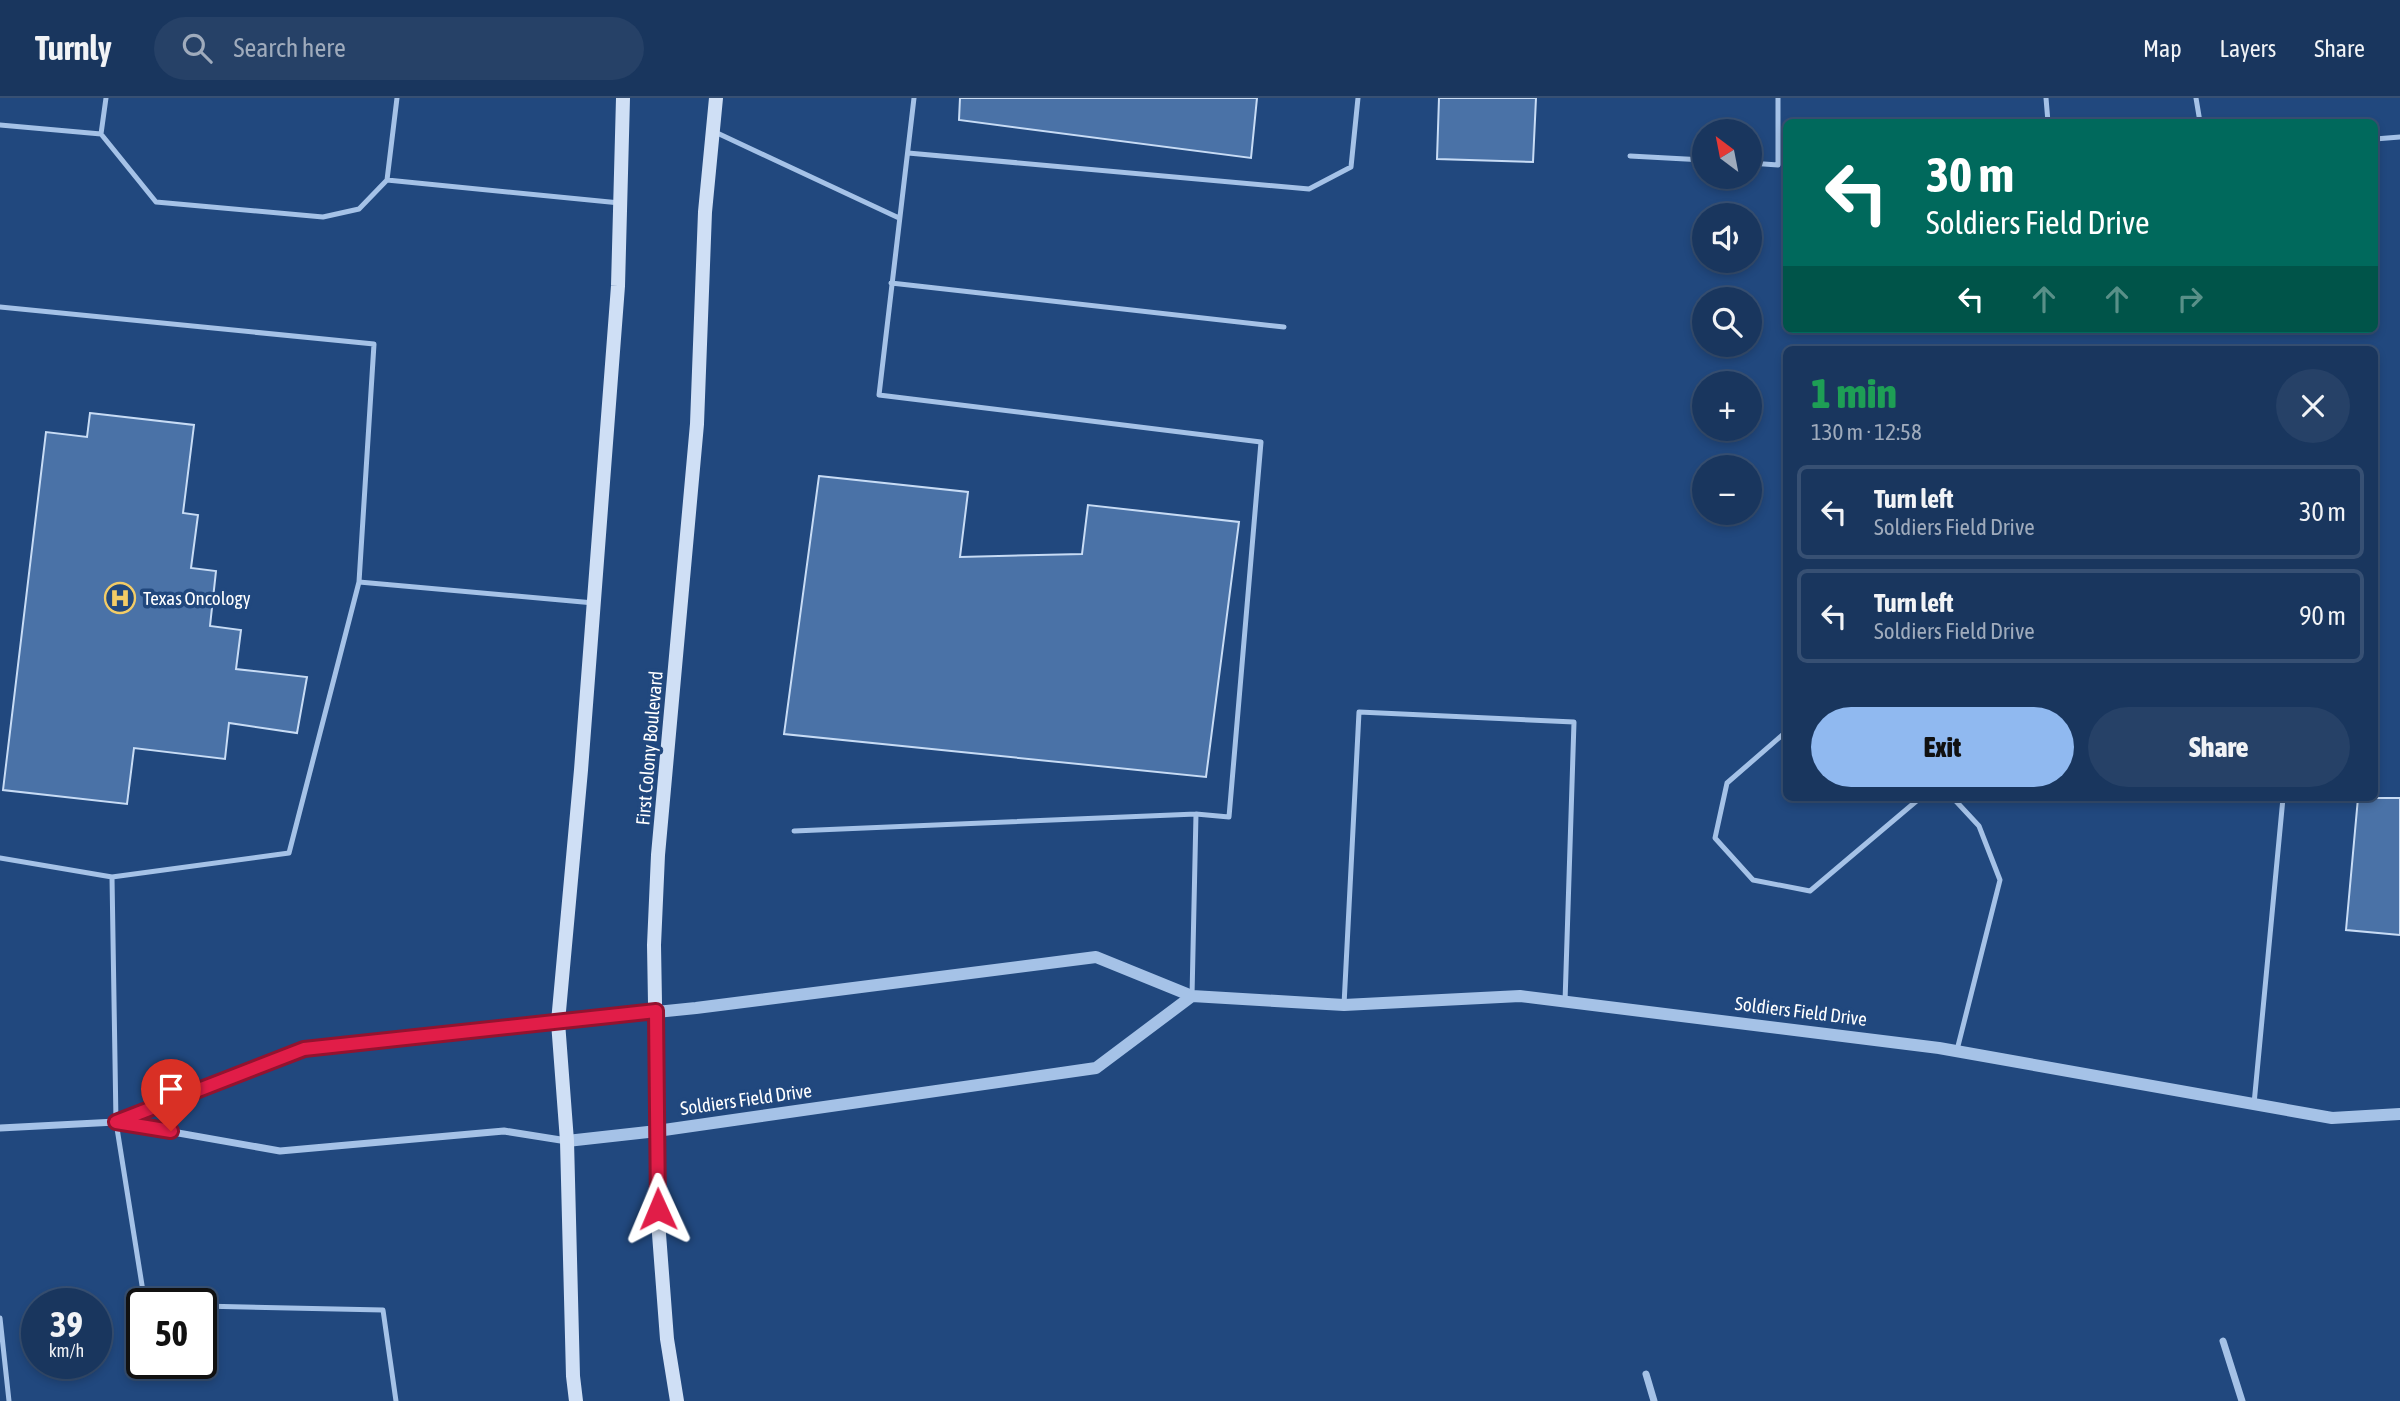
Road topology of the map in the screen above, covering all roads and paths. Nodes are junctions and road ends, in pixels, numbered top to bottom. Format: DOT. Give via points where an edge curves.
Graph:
graph roads {
  1 [pos="106,98"];
  2 [pos="397,98"];
  3 [pos="623,98"];
  4 [pos="716,98"];
  5 [pos="914,98"];
  6 [pos="1358,98"];
  7 [pos="1778,98"];
  8 [pos="2046,98"];
  9 [pos="2196,98"];
  10 [pos="2048,119"];
  11 [pos="2200,119"];
  12 [pos="0,125"];
  13 [pos="713,131"];
  14 [pos="101,134"];
  15 [pos="2400,136"];
  16 [pos="2378,138"];
  17 [pos="908,153"];
  18 [pos="1630,156"];
  19 [pos="1692,159"];
  20 [pos="1762,164"];
  21 [pos="387,180"];
  22 [pos="620,203"];
  23 [pos="899,218"];
  24 [pos="891,283"];
  25 [pos="0,307"];
  26 [pos="1284,327"];
  27 [pos="359,582"];
  28 [pos="594,603"];
  29 [pos="1783,734"];
  30 [pos="1916,801"];
  31 [pos="1956,801"];
  32 [pos="2283,801"];
  33 [pos="1196,814"];
  34 [pos="794,831"];
  35 [pos="0,858"];
  36 [pos="112,877"];
  37 [pos="1192,996"];
  38 [pos="1565,1002"];
  39 [pos="1343,1005"];
  40 [pos="656,1011"];
  41 [pos="558,1022"];
  42 [pos="1957,1051"];
  43 [pos="2254,1104"];
  44 [pos="2400,1114"];
  45 [pos="116,1122"];
  46 [pos="0,1128"];
  47 [pos="657,1131"];
  48 [pos="567,1141"];
  49 [pos="142,1288"];
  50 [pos="217,1306"];
  51 [pos="0,1318"];
  52 [pos="1,1333"];
  53 [pos="2223,1341"];
  54 [pos="1646,1374"];
  55 [pos="9,1401"];
  56 [pos="396,1401"];
  57 [pos="576,1401"];
  58 [pos="677,1401"];
  59 [pos="1654,1401"];
  60 [pos="2242,1401"];
  1 -- 14 [label="lane"];
  2 -- 21 [label="lane"];
  3 -- 22 [label="main road"];
  4 -- 13 [label="main road, First Colony Boulevard"];
  5 -- 17 [label="lane"];
  6 -- 17 [label="lane" via="1351,167 1309,190"];
  7 -- 20 [label="lane" via="1779,165"];
  8 -- 10 [label="lane"];
  9 -- 11 [label="lane"];
  12 -- 14 [label="lane"];
  13 -- 23 [label="lane"];
  13 -- 40 [label="main road, First Colony Boulevard" via="705,212 697,424 658,855"];
  14 -- 21 [label="lane" via="156,202 323,217 359,209"];
  15 -- 16 [label="lane"];
  17 -- 23 [label="lane"];
  18 -- 19 [label="lane"];
  21 -- 22 [label="lane"];
  22 -- 28 [label="main road"];
  23 -- 24 [label="lane"];
  24 -- 26 [label="lane"];
  24 -- 33 [label="lane" via="878,396 1261,442 1229,817"];
  25 -- 27 [label="lane" via="374,344"];
  27 -- 28 [label="lane"];
  27 -- 36 [label="lane" via="289,853"];
  28 -- 41 [label="main road"];
  29 -- 30 [label="lane" via="1727,783 1715,838 1753,880 1810,891"];
  31 -- 42 [label="lane" via="1979,826 2000,880"];
  32 -- 43 [label="lane"];
  33 -- 34 [label="lane"];
  33 -- 37 [label="lane"];
  35 -- 36 [label="lane"];
  36 -- 45 [label="lane"];
  37 -- 39 [label="street, Soldiers Field Drive"];
  37 -- 40 [label="street, Soldiers Field Drive" via="1096,957"];
  37 -- 47 [label="street, Soldiers Field Drive" via="1096,1068"];
  38 -- 39 [label="street, Soldiers Field Drive" via="1520,996"];
  38 -- 39 [label="lane" via="1574,722 1359,712"];
  38 -- 42 [label="street, Soldiers Field Drive"];
  40 -- 41 [label="street, Soldiers Field Drive"];
  40 -- 47 [label="main road, First Colony Boulevard"];
  41 -- 45 [label="street, Soldiers Field Drive" via="304,1049"];
  41 -- 48 [label="main road"];
  42 -- 43 [label="street, Soldiers Field Drive"];
  43 -- 44 [label="street, Soldiers Field Drive" via="2332,1118"];
  45 -- 46 [label="street, Soldiers Field Drive"];
  45 -- 48 [label="street, Soldiers Field Drive" via="280,1151 504,1131"];
  45 -- 49 [label="lane"];
  47 -- 48 [label="street, Soldiers Field Drive"];
  47 -- 58 [label="main road, First Colony Boulevard" via="660,1247"];
  48 -- 57 [label="main road"];
  50 -- 56 [label="lane" via="383,1310"];
  51 -- 52 [label="lane"];
  52 -- 55 [label="lane"];
  53 -- 60 [label="street"];
  54 -- 59 [label="street"];
}
